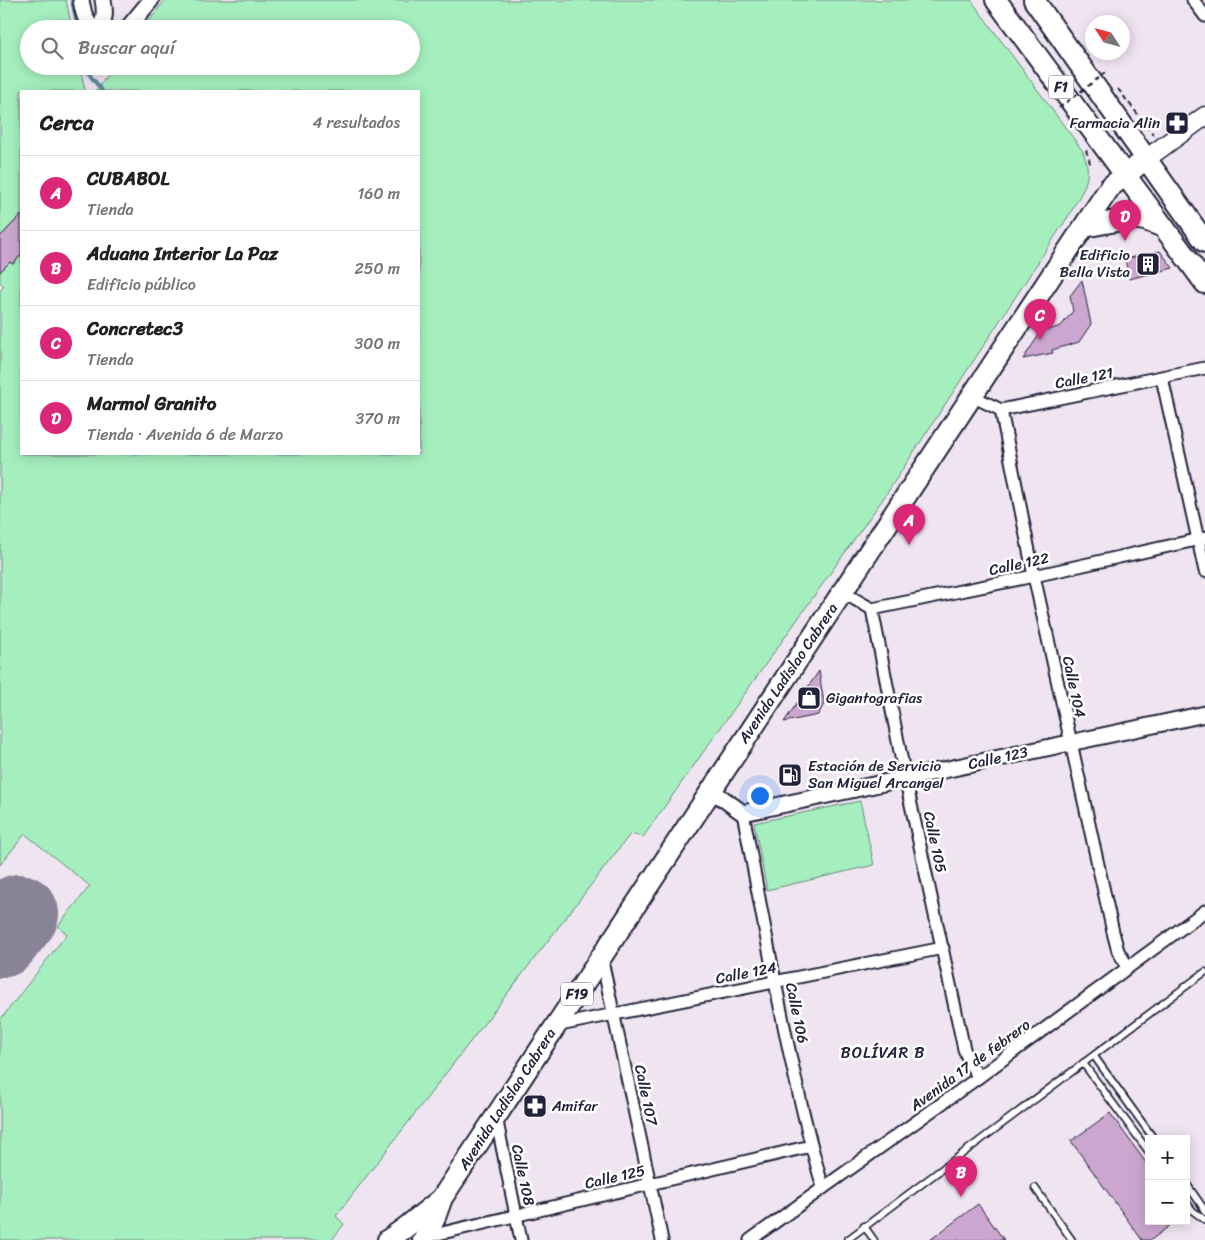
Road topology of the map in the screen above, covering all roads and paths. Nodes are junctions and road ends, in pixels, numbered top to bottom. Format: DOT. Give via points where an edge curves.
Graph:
graph roads {
  1 [pos="81,0"];
  2 [pos="103,0"];
  3 [pos="151,0"];
  4 [pos="996,0"];
  5 [pos="1034,0"];
  6 [pos="1193,0"];
  7 [pos="1205,16"];
  8 [pos="86,20"];
  9 [pos="102,20"];
  10 [pos="134,20"];
  11 [pos="1105,73"];
  12 [pos="1115,86"];
  13 [pos="1058,108"];
  14 [pos="1205,116"];
  15 [pos="1162,146"];
  16 [pos="1146,159"];
  17 [pos="1125,174"];
  18 [pos="1084,227"];
  19 [pos="1164,228"];
  20 [pos="1205,242"];
  21 [pos="1205,283"];
  22 [pos="1205,368"];
  23 [pos="1162,378"];
  24 [pos="972,396"];
  25 [pos="1001,410"];
  26 [pos="1202,538"];
  27 [pos="1205,571"];
  28 [pos="1034,576"];
  29 [pos="842,592"];
  30 [pos="872,609"];
  31 [pos="1205,714"];
  32 [pos="1070,742"];
  33 [pos="905,777"];
  34 [pos="711,790"];
  35 [pos="743,813"];
  36 [pos="1205,911"];
  37 [pos="942,948"];
  38 [pos="602,956"];
  39 [pos="1128,967"];
  40 [pos="1205,972"];
  41 [pos="775,982"];
  42 [pos="614,1014"];
  43 [pos="555,1026"];
  44 [pos="1094,1056"];
  45 [pos="1083,1063"];
  46 [pos="979,1077"];
  47 [pos="496,1116"];
  48 [pos="1151,1135"];
  49 [pos="811,1146"];
  50 [pos="1145,1147"];
  51 [pos="650,1184"];
  52 [pos="823,1188"];
  53 [pos="1035,1188"];
  54 [pos="1190,1189"];
  55 [pos="442,1198"];
  56 [pos="1190,1207"];
  57 [pos="1205,1212"];
  58 [pos="516,1215"];
  59 [pos="1205,1220"];
  60 [pos="864,1226"];
  61 [pos="424,1239"];
  62 [pos="388,1240"];
  63 [pos="521,1240"];
  64 [pos="662,1240"];
  65 [pos="750,1240"];
  66 [pos="847,1240"];
  67 [pos="874,1240"];
  68 [pos="1072,1240"];
  1 -- 8 [label="street"];
  2 -- 9 [label="street"];
  3 -- 10 [label="street"];
  4 -- 17 [label="highway, F1"];
  5 -- 16 [label="highway, F1"];
  6 -- 7 [label="street"];
  11 -- 13 [label="path, bridge"];
  12 -- 15 [label="path"];
  14 -- 15 [label="main road"];
  15 -- 16 [label="main road"];
  16 -- 17 [label="highway, Avenida Ladislao Cabrera / F19"];
  16 -- 20 [label="highway, F1"];
  17 -- 18 [label="highway, Avenida Ladislao Cabrera / F19" via="1110,187"];
  17 -- 19 [label="highway, F1"];
  18 -- 19 [label="highway" via="1132,218"];
  18 -- 24 [label="highway, Avenida Ladislao Cabrera / F19"];
  19 -- 21 [label="highway, F1"];
  22 -- 23 [label="street, Calle 121"];
  23 -- 25 [label="street, Calle 121"];
  23 -- 26 [label="street"];
  24 -- 25 [label="street"];
  24 -- 29 [label="highway, Avenida Ladislao Cabrera / F19"];
  25 -- 28 [label="street, Calle 104"];
  26 -- 27 [label="street"];
  26 -- 28 [label="street, Calle 122"];
  28 -- 30 [label="street, Calle 122"];
  28 -- 32 [label="street, Calle 104"];
  29 -- 30 [label="street"];
  29 -- 34 [label="highway, Avenida Ladislao Cabrera / F19"];
  30 -- 33 [label="street, Calle 105"];
  31 -- 32 [label="street, Calle 123"];
  32 -- 33 [label="street, Calle 123"];
  32 -- 39 [label="street, Calle 104" via="1113,932 1118,951"];
  33 -- 35 [label="street, Calle 123"];
  33 -- 37 [label="street, Calle 105"];
  34 -- 35 [label="street"];
  34 -- 38 [label="highway, Avenida Ladislao Cabrera / F19"];
  35 -- 41 [label="street, Calle 106"];
  36 -- 39 [label="street, Avenida 17 de febrero"];
  37 -- 41 [label="street, Calle 124"];
  37 -- 46 [label="street, Calle 105" via="964,1049"];
  38 -- 42 [label="street, Calle 107"];
  38 -- 43 [label="highway, Avenida Ladislao Cabrera / F19"];
  39 -- 46 [label="street, Avenida 17 de febrero"];
  40 -- 44 [label="lane"];
  41 -- 42 [label="street, Calle 124"];
  41 -- 49 [label="street, Calle 106"];
  42 -- 43 [label="street, Calle 124"];
  42 -- 51 [label="street, Calle 107"];
  43 -- 47 [label="highway, Avenida Ladislao Cabrera / F19"];
  44 -- 45 [label="lane"];
  44 -- 48 [label="lane"];
  45 -- 50 [label="lane"];
  45 -- 60 [label="lane"];
  46 -- 52 [label="street, Avenida 17 de febrero"];
  47 -- 55 [label="highway, Avenida Ladislao Cabrera / F19"];
  47 -- 58 [label="street, Calle 108"];
  49 -- 51 [label="street, Calle 125"];
  49 -- 52 [label="street, Calle 106"];
  51 -- 58 [label="street, Calle 125"];
  51 -- 64 [label="street, Calle 107"];
  52 -- 65 [label="street, Avenida 17 de febrero"];
  53 -- 68 [label="lane"];
  54 -- 57 [label="lane"];
  55 -- 61 [label="highway, Avenida Ladislao Cabrera / F19"];
  55 -- 62 [label="highway, Avenida Ladislao Cabrera / F19"];
  56 -- 59 [label="lane"];
  58 -- 61 [label="street, Calle 125"];
  58 -- 63 [label="street, Calle 108"];
  60 -- 66 [label="lane"];
  60 -- 67 [label="lane"];
}
